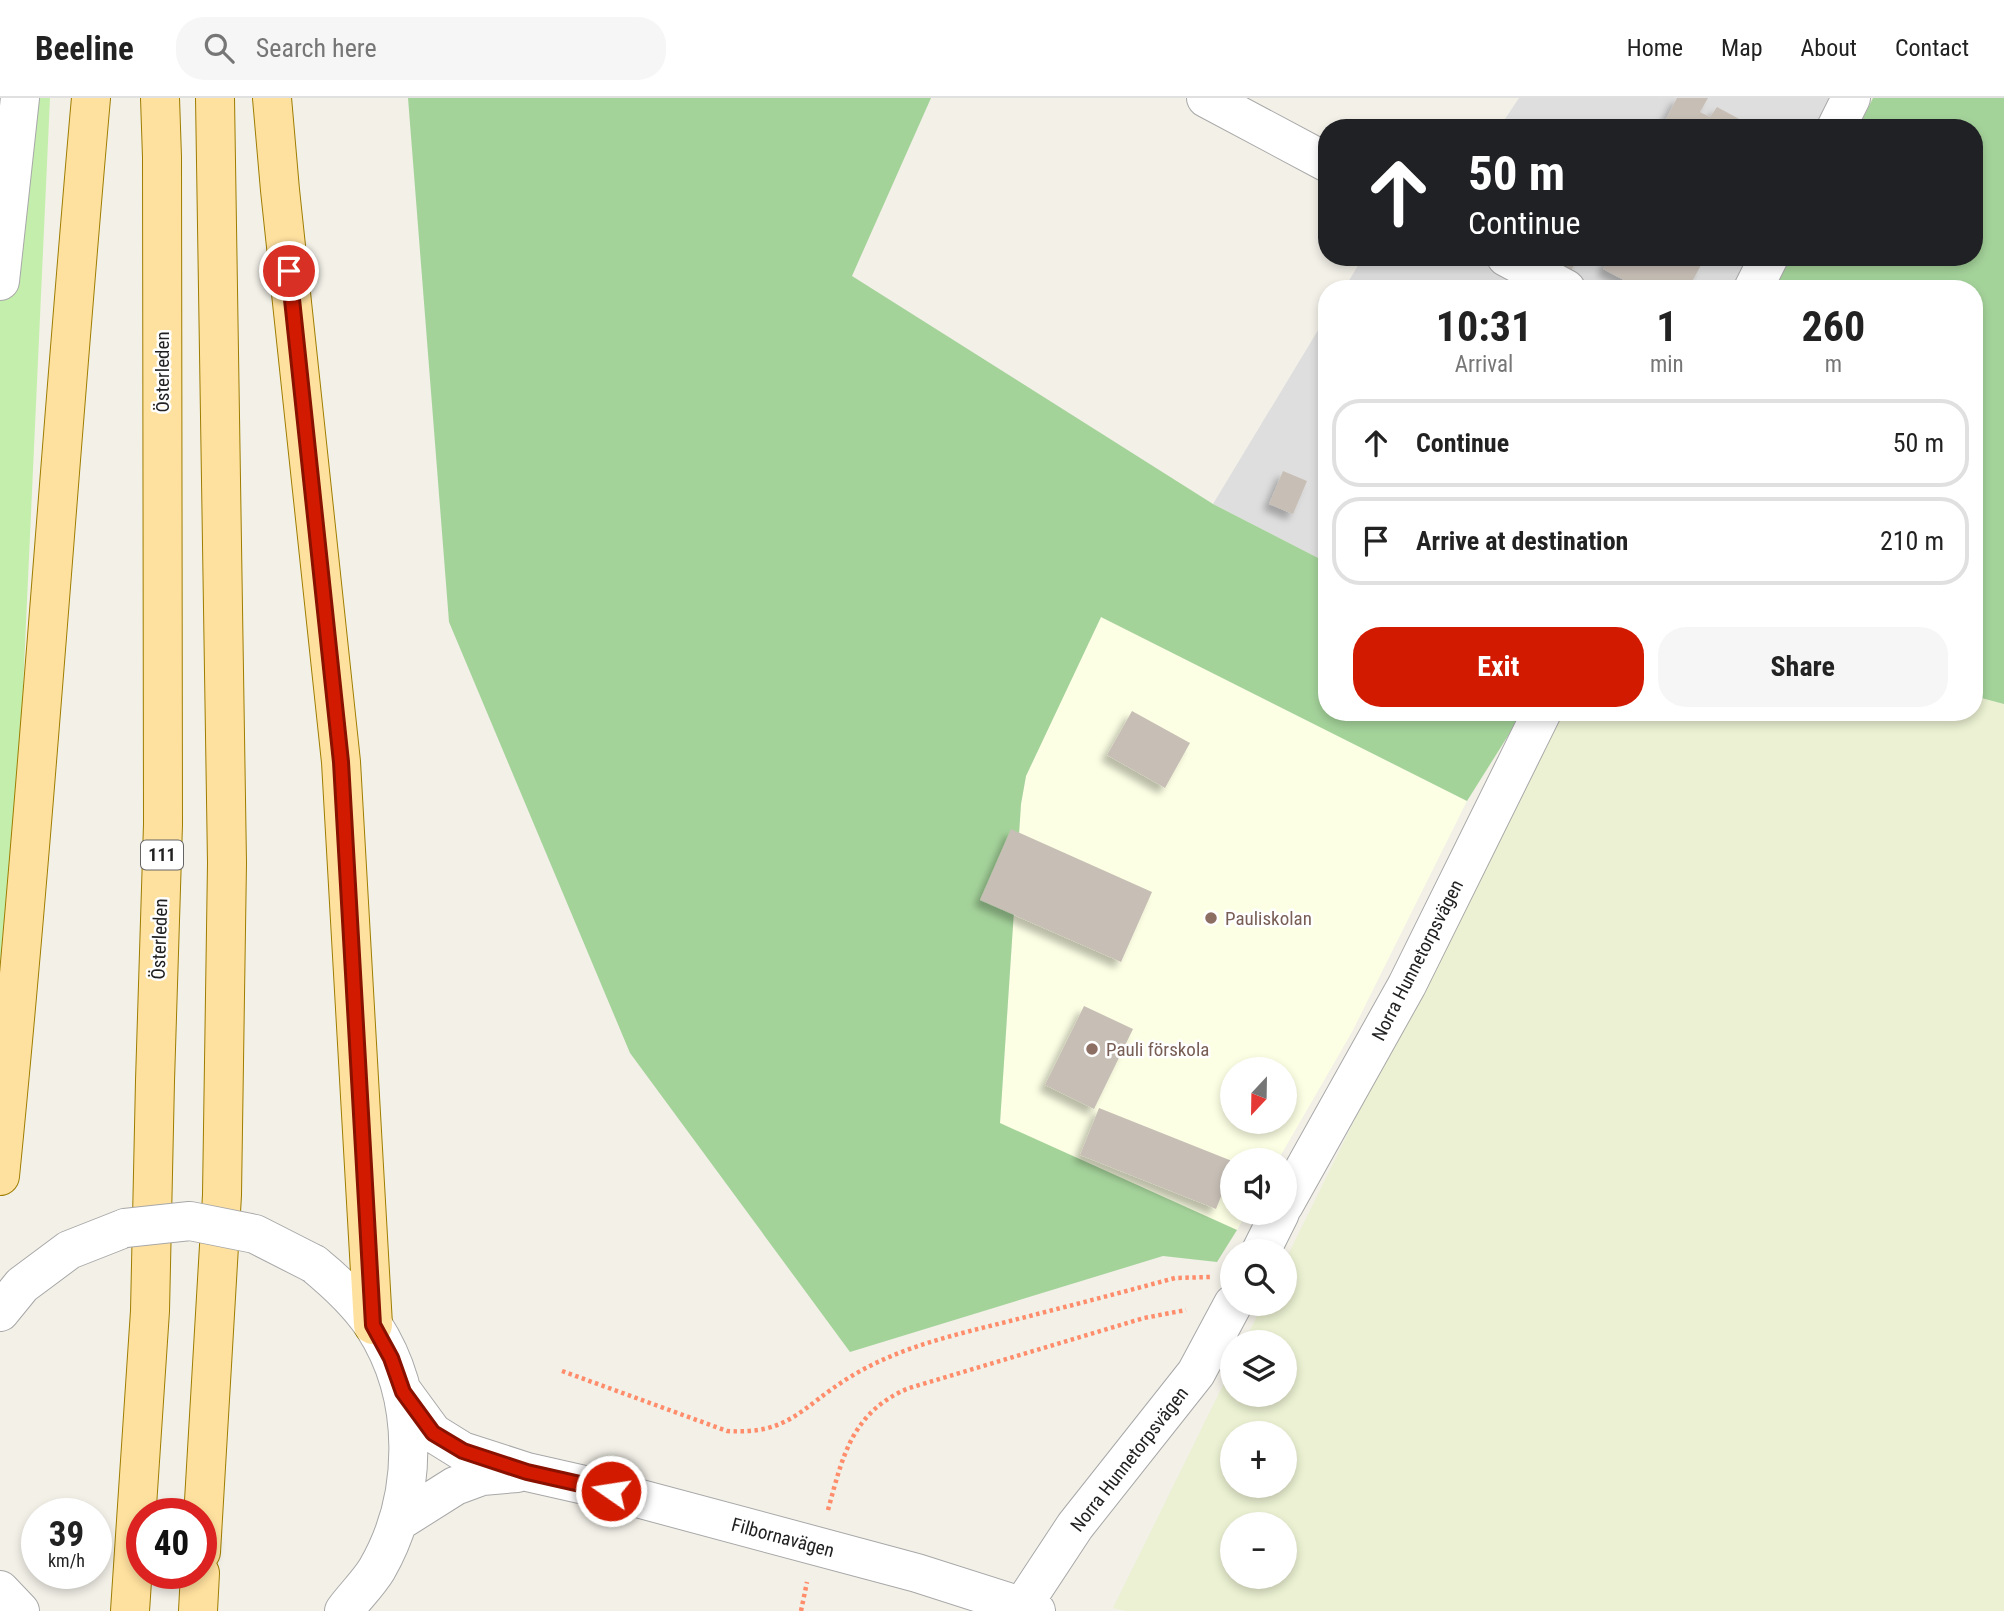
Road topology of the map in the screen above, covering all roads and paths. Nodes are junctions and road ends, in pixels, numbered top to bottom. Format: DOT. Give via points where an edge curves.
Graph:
graph roads {
  1 [pos="20,98"];
  2 [pos="91,98"];
  3 [pos="160,98"];
  4 [pos="215,98"];
  5 [pos="272,98"];
  6 [pos="1206,98"];
  7 [pos="1851,98"];
  8 [pos="1840,119"];
  9 [pos="1318,158"];
  10 [pos="1523,266"];
  11 [pos="1549,280"];
  12 [pos="0,281"];
  13 [pos="1538,721"];
  14 [pos="0,1176"];
  15 [pos="1297,1182"];
  16 [pos="1220,1288"];
  17 [pos="1194,1309"];
  18 [pos="1220,1311"];
  19 [pos="0,1312"];
  20 [pos="373,1325"];
  21 [pos="562,1371"];
  22 [pos="403,1392"];
  23 [pos="527,1472"];
  24 [pos="204,1498"];
  25 [pos="827,1514"];
  26 [pos="398,1522"];
  27 [pos="809,1575"];
  28 [pos="199,1589"];
  29 [pos="0,1590"];
  30 [pos="1026,1609"];
  31 [pos="20,1611"];
  32 [pos="130,1611"];
  33 [pos="198,1611"];
  34 [pos="344,1611"];
  35 [pos="801,1611"];
  1 -- 12 [label="street"];
  2 -- 14 [label="main road"];
  3 -- 32 [label="main road, Österleden / 111" via="163,824 150,1311"];
  4 -- 24 [label="main road" via="227,863 222,1195"];
  5 -- 20 [label="main road" via="341,762"];
  6 -- 9 [label="street"];
  7 -- 8 [label="street"];
  10 -- 11 [label="street"];
  13 -- 15 [label="street, Norra Hunnetorpsvägen" via="1407,985"];
  16 -- 21 [label="path" via="1175,1278 916,1345 848,1378 797,1415 772,1428 751,1432 727,1431"];
  17 -- 25 [label="path" via="1144,1318 890,1396 869,1413 851,1438"];
  18 -- 30 [label="street, Norra Hunnetorpsvägen" via="1196,1373 1075,1526"];
  19 -- 20 [label="street, bridge" via="22,1285 69,1250 125,1228 190,1221 255,1234 314,1264 346,1292"];
  20 -- 22 [label="street"];
  22 -- 23 [label="street, Filbornavägen" via="433,1433 463,1451"];
  22 -- 26 [label="street" via="410,1457"];
  23 -- 26 [label="street, Filbornavägen" via="473,1479"];
  23 -- 30 [label="street, Filbornavägen" via="917,1573"];
  26 -- 34 [label="street" via="376,1570"];
  27 -- 35 [label="path"];
  28 -- 33 [label="main road"];
  29 -- 31 [label="street"];
}
